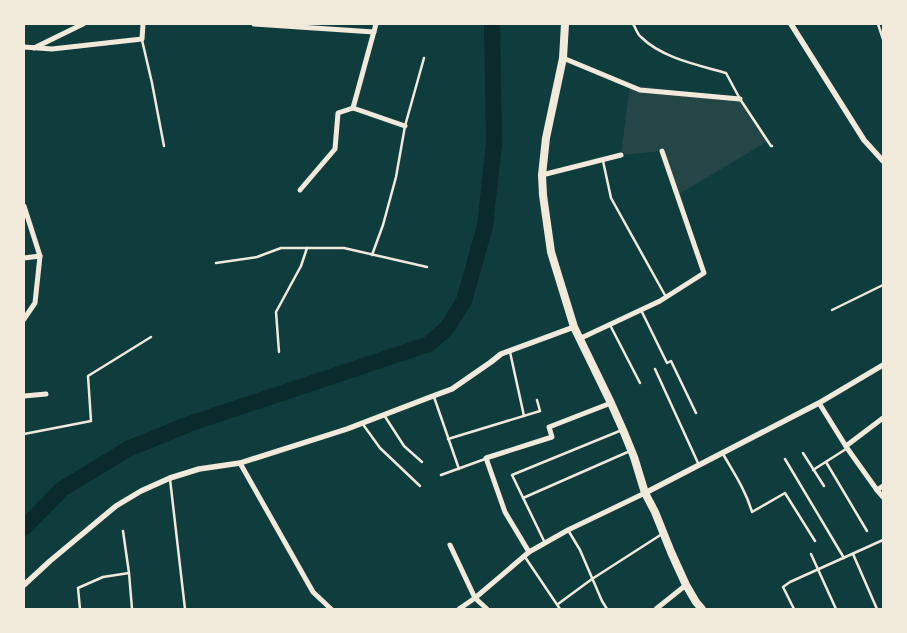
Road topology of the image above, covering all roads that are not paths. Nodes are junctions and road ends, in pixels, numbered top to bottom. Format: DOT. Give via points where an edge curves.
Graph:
graph roads {
  1 [pos="83,24"];
  2 [pos="142,24"];
  3 [pos="256,24"];
  4 [pos="376,24"];
  5 [pos="564,24"];
  6 [pos="633,24"];
  7 [pos="791,24"];
  8 [pos="878,24"];
  9 [pos="374,32"];
  10 [pos="142,39"];
  11 [pos="883,39"];
  12 [pos="24,47"];
  13 [pos="33,49"];
  14 [pos="424,58"];
  15 [pos="564,58"];
  16 [pos="740,99"];
  17 [pos="353,108"];
  18 [pos="405,126"];
  19 [pos="164,146"];
  20 [pos="772,146"];
  21 [pos="662,151"];
  22 [pos="621,155"];
  23 [pos="603,159"];
  24 [pos="883,161"];
  25 [pos="542,175"];
  26 [pos="300,190"];
  27 [pos="24,206"];
  28 [pos="307,248"];
  29 [pos="372,254"];
  30 [pos="40,256"];
  31 [pos="24,258"];
  32 [pos="216,263"];
  33 [pos="427,267"];
  34 [pos="883,285"];
  35 [pos="666,297"];
  36 [pos="641,310"];
  37 [pos="832,310"];
  38 [pos="24,319"];
  39 [pos="610,325"];
  40 [pos="574,327"];
  41 [pos="151,337"];
  42 [pos="579,339"];
  43 [pos="509,351"];
  44 [pos="280,352"];
  45 [pos="883,365"];
  46 [pos="655,369"];
  47 [pos="640,383"];
  48 [pos="46,394"];
  49 [pos="24,396"];
  50 [pos="433,396"];
  51 [pos="537,400"];
  52 [pos="611,403"];
  53 [pos="819,403"];
  54 [pos="696,413"];
  55 [pos="384,415"];
  56 [pos="524,416"];
  57 [pos="883,418"];
  58 [pos="362,423"];
  59 [pos="623,430"];
  60 [pos="24,434"];
  61 [pos="448,440"];
  62 [pos="847,447"];
  63 [pos="632,451"];
  64 [pos="723,453"];
  65 [pos="803,454"];
  66 [pos="486,458"];
  67 [pos="786,459"];
  68 [pos="240,462"];
  69 [pos="422,462"];
  70 [pos="826,462"];
  71 [pos="699,465"];
  72 [pos="459,469"];
  73 [pos="814,470"];
  74 [pos="441,475"];
  75 [pos="170,478"];
  76 [pos="420,486"];
  77 [pos="824,486"];
  78 [pos="883,486"];
  79 [pos="877,490"];
  80 [pos="645,492"];
  81 [pos="883,497"];
  82 [pos="524,498"];
  83 [pos="568,530"];
  84 [pos="123,531"];
  85 [pos="867,531"];
  86 [pos="663,533"];
  87 [pos="883,540"];
  88 [pos="814,541"];
  89 [pos="545,543"];
  90 [pos="450,545"];
  91 [pos="526,554"];
  92 [pos="811,554"];
  93 [pos="853,554"];
  94 [pos="844,558"];
  95 [pos="818,570"];
  96 [pos="129,573"];
  97 [pos="592,579"];
  98 [pos="24,585"];
  99 [pos="686,585"];
  100 [pos="476,598"];
  101 [pos="558,604"];
  102 [pos="80,609"];
  103 [pos="132,609"];
  104 [pos="185,609"];
  105 [pos="331,609"];
  106 [pos="459,609"];
  107 [pos="486,609"];
  108 [pos="560,609"];
  109 [pos="607,609"];
  110 [pos="656,609"];
  111 [pos="702,609"];
  112 [pos="794,609"];
  113 [pos="836,609"];
  114 [pos="877,609"];
  1 -- 13 [label="street"];
  2 -- 10 [label="street"];
  3 -- 9 [label="street"];
  4 -- 9 [label="street"];
  5 -- 15 [label="main road"];
  6 -- 16 [label="lane" via="639,36 655,49 726,73"];
  7 -- 24 [label="street" via="864,140"];
  8 -- 11 [label="lane"];
  9 -- 17 [label="street"];
  10 -- 13 [label="street"];
  10 -- 19 [label="lane"];
  12 -- 13 [label="street"];
  14 -- 18 [label="lane"];
  15 -- 16 [label="street" via="640,90"];
  15 -- 25 [label="main road" via="546,138"];
  16 -- 20 [label="lane"];
  17 -- 18 [label="street"];
  17 -- 26 [label="street" via="338,112 335,149"];
  18 -- 29 [label="lane" via="396,177"];
  21 -- 35 [label="street" via="704,273"];
  22 -- 23 [label="street"];
  23 -- 25 [label="street"];
  23 -- 35 [label="lane" via="611,198"];
  25 -- 40 [label="main road" via="551,252"];
  27 -- 30 [label="street"];
  28 -- 29 [label="lane" via="344,248"];
  28 -- 32 [label="lane" via="281,248 257,257"];
  28 -- 44 [label="lane" via="276,312"];
  29 -- 33 [label="lane"];
  30 -- 31 [label="street"];
  30 -- 38 [label="street" via="35,303"];
  34 -- 37 [label="lane"];
  35 -- 36 [label="street"];
  36 -- 39 [label="street"];
  36 -- 54 [label="lane"];
  39 -- 42 [label="street"];
  39 -- 47 [label="lane"];
  40 -- 42 [label="main road"];
  40 -- 43 [label="street"];
  41 -- 60 [label="lane" via="88,376 91,421"];
  42 -- 52 [label="main road"];
  43 -- 50 [label="street" via="452,389"];
  43 -- 56 [label="lane"];
  45 -- 53 [label="street"];
  46 -- 71 [label="lane"];
  48 -- 49 [label="street"];
  50 -- 55 [label="street"];
  50 -- 61 [label="lane"];
  51 -- 56 [label="lane" via="540,412"];
  52 -- 59 [label="main road"];
  52 -- 66 [label="street" via="549,427 552,436"];
  53 -- 62 [label="street"];
  53 -- 64 [label="street"];
  55 -- 58 [label="street"];
  55 -- 69 [label="lane" via="404,446"];
  56 -- 61 [label="lane"];
  57 -- 62 [label="street"];
  58 -- 68 [label="street"];
  58 -- 76 [label="lane" via="380,448"];
  59 -- 63 [label="main road"];
  59 -- 82 [label="lane" via="512,475"];
  61 -- 72 [label="lane"];
  62 -- 70 [label="lane"];
  62 -- 79 [label="street"];
  63 -- 80 [label="main road"];
  63 -- 82 [label="lane"];
  64 -- 71 [label="street"];
  64 -- 88 [label="lane" via="752,512 785,493"];
  65 -- 73 [label="lane"];
  66 -- 72 [label="lane"];
  66 -- 91 [label="street" via="505,512"];
  67 -- 94 [label="lane"];
  68 -- 75 [label="street"];
  68 -- 105 [label="street" via="313,592"];
  70 -- 73 [label="lane"];
  70 -- 85 [label="lane"];
  71 -- 80 [label="street"];
  72 -- 74 [label="lane"];
  73 -- 77 [label="lane"];
  75 -- 98 [label="street" via="116,506"];
  75 -- 104 [label="lane"];
  78 -- 79 [label="street"];
  79 -- 81 [label="street"];
  80 -- 83 [label="street"];
  80 -- 86 [label="main road"];
  82 -- 89 [label="lane"];
  83 -- 89 [label="street"];
  83 -- 97 [label="lane"];
  84 -- 96 [label="lane"];
  86 -- 97 [label="lane"];
  86 -- 99 [label="main road"];
  87 -- 93 [label="lane"];
  89 -- 91 [label="street"];
  90 -- 100 [label="street"];
  91 -- 100 [label="street"];
  91 -- 101 [label="lane"];
  92 -- 95 [label="lane"];
  93 -- 94 [label="lane"];
  93 -- 114 [label="lane"];
  94 -- 95 [label="lane"];
  95 -- 112 [label="lane" via="783,587"];
  95 -- 113 [label="lane"];
  96 -- 102 [label="lane" via="103,576 78,588"];
  96 -- 103 [label="lane"];
  97 -- 101 [label="lane"];
  97 -- 109 [label="lane"];
  99 -- 110 [label="street"];
  99 -- 111 [label="main road"];
  100 -- 106 [label="street"];
  100 -- 107 [label="street"];
  101 -- 108 [label="lane"];
}
